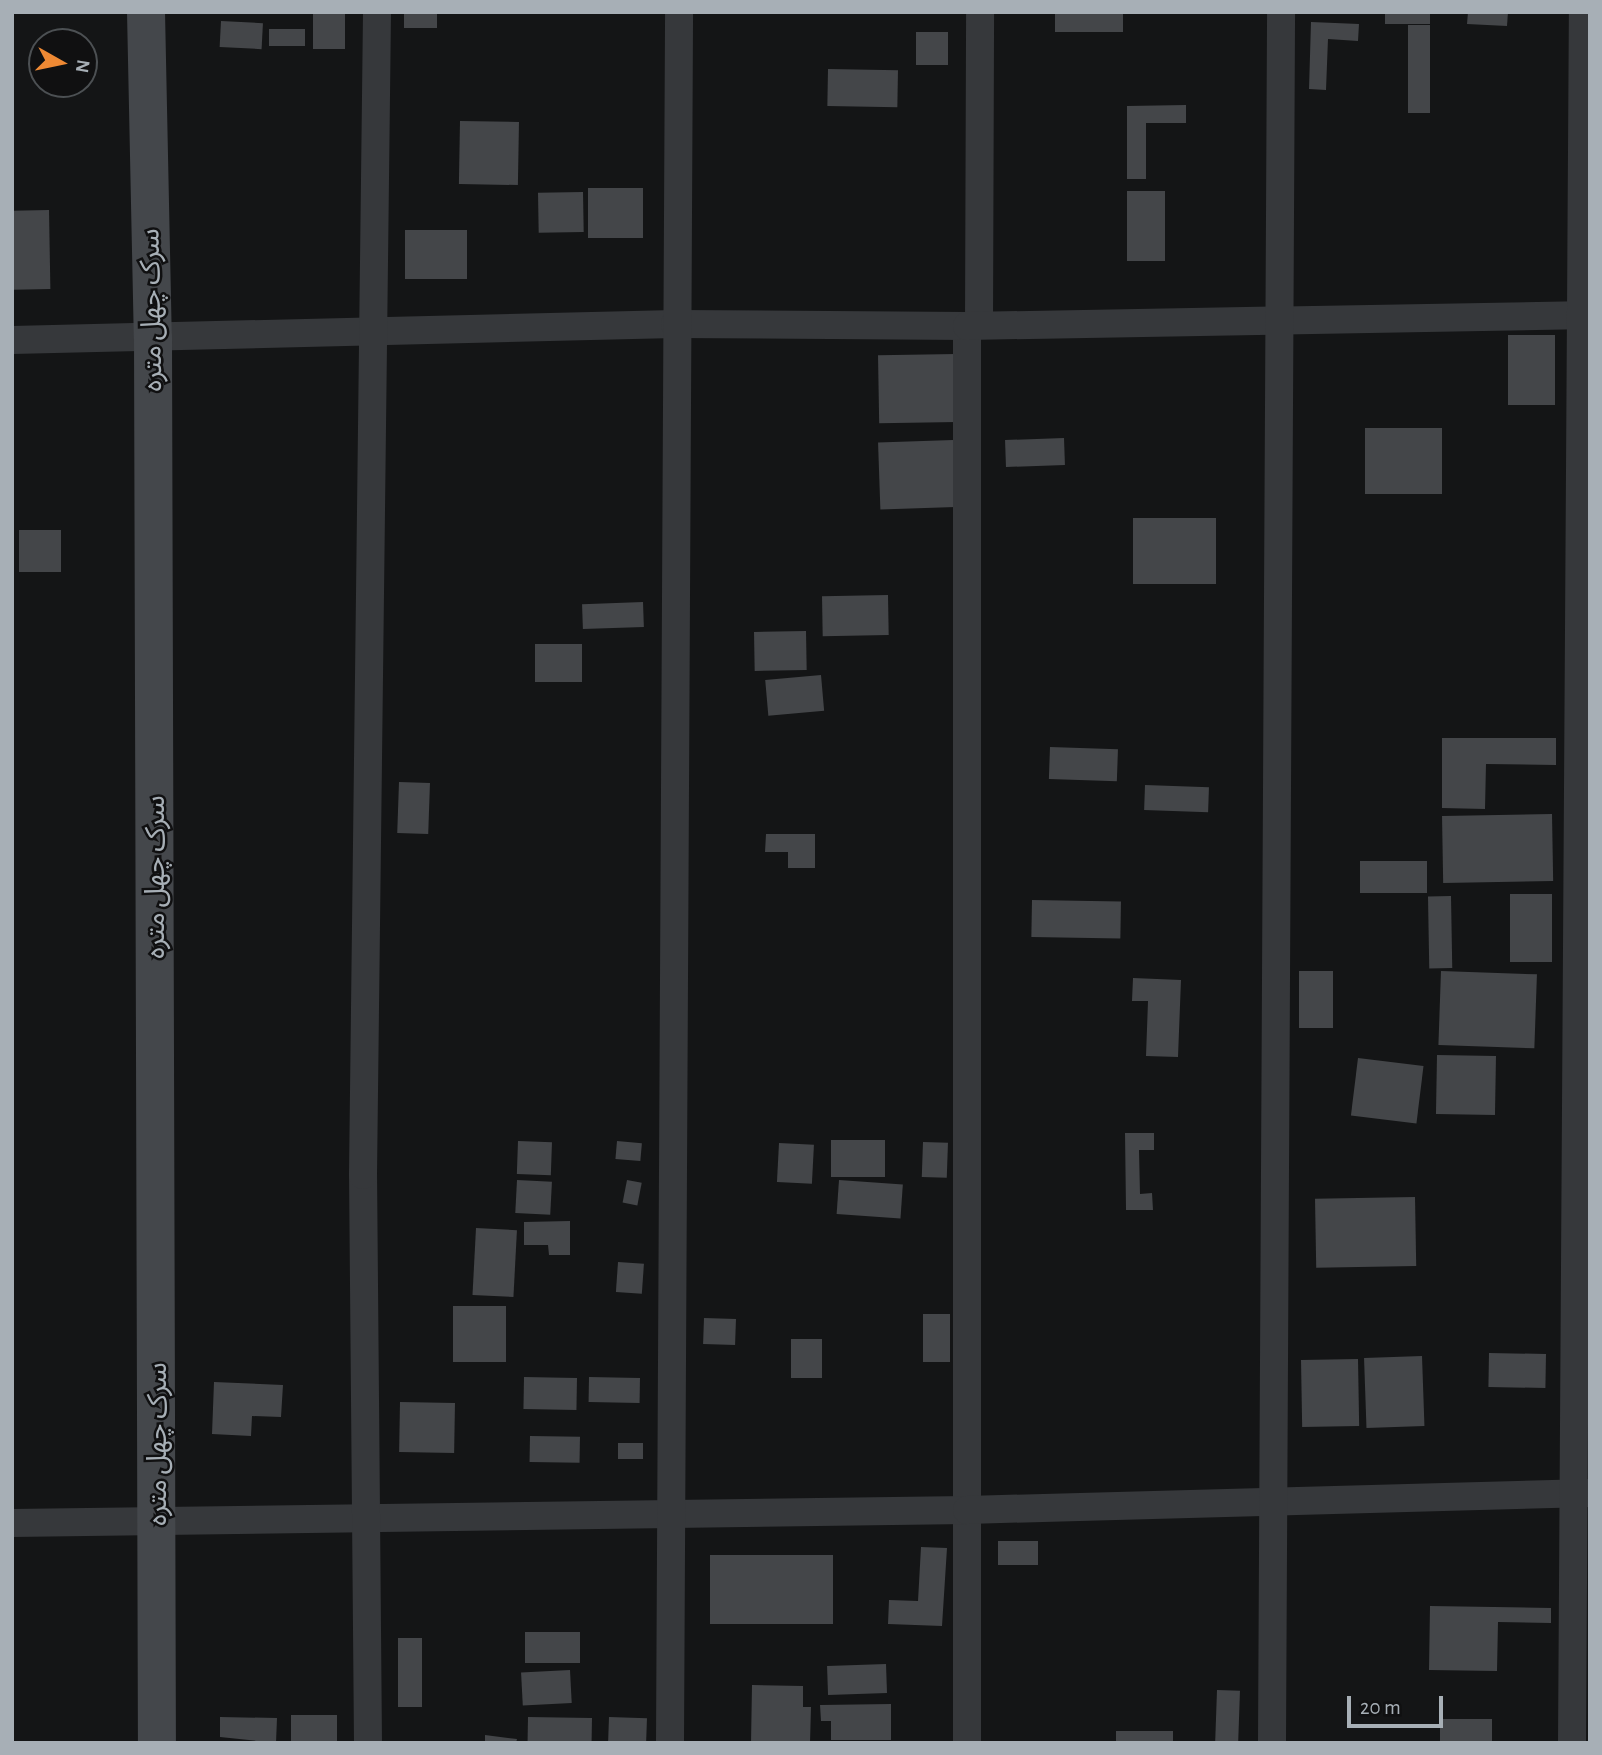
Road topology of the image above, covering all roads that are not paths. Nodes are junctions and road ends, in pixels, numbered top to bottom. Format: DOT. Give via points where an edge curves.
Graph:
graph roads {
  1 [pos="146,12"];
  2 [pos="377,12"];
  3 [pos="679,12"];
  4 [pos="980,12"];
  5 [pos="1281,12"];
  6 [pos="1583,12"];
  7 [pos="1587,315"];
  8 [pos="1282,320"];
  9 [pos="675,324"];
  10 [pos="973,325"];
  11 [pos="377,334"];
  12 [pos="153,338"];
  13 [pos="12,340"];
  14 [pos="1582,1493"];
  15 [pos="1273,1502"];
  16 [pos="967,1510"];
  17 [pos="672,1513"];
  18 [pos="364,1517"];
  19 [pos="158,1521"];
  20 [pos="12,1523"];
  21 [pos="158,1743"];
  22 [pos="368,1743"];
  23 [pos="670,1743"];
  24 [pos="967,1743"];
  25 [pos="1272,1743"];
  26 [pos="1572,1743"];
  1 -- 12 [label="street, سرک چهل متره"];
  2 -- 11 [label="street"];
  3 -- 9 [label="street"];
  4 -- 10 [label="street"];
  5 -- 8 [label="street"];
  6 -- 7 [label="street"];
  7 -- 8 [label="street"];
  7 -- 14 [label="street"];
  8 -- 10 [label="street"];
  8 -- 15 [label="street"];
  9 -- 10 [label="street"];
  9 -- 11 [label="street"];
  9 -- 17 [label="street"];
  10 -- 16 [label="street"];
  11 -- 12 [label="street"];
  11 -- 18 [label="street" via="363,1175"];
  12 -- 13 [label="street"];
  12 -- 19 [label="street, سرک چهل متره"];
  14 -- 15 [label="street"];
  14 -- 26 [label="street"];
  15 -- 16 [label="street"];
  15 -- 25 [label="street"];
  16 -- 17 [label="street"];
  16 -- 24 [label="street"];
  17 -- 18 [label="street"];
  17 -- 23 [label="street"];
  18 -- 19 [label="street"];
  18 -- 22 [label="street"];
  19 -- 20 [label="street"];
  19 -- 21 [label="street, سرک چهل متره"];
}
